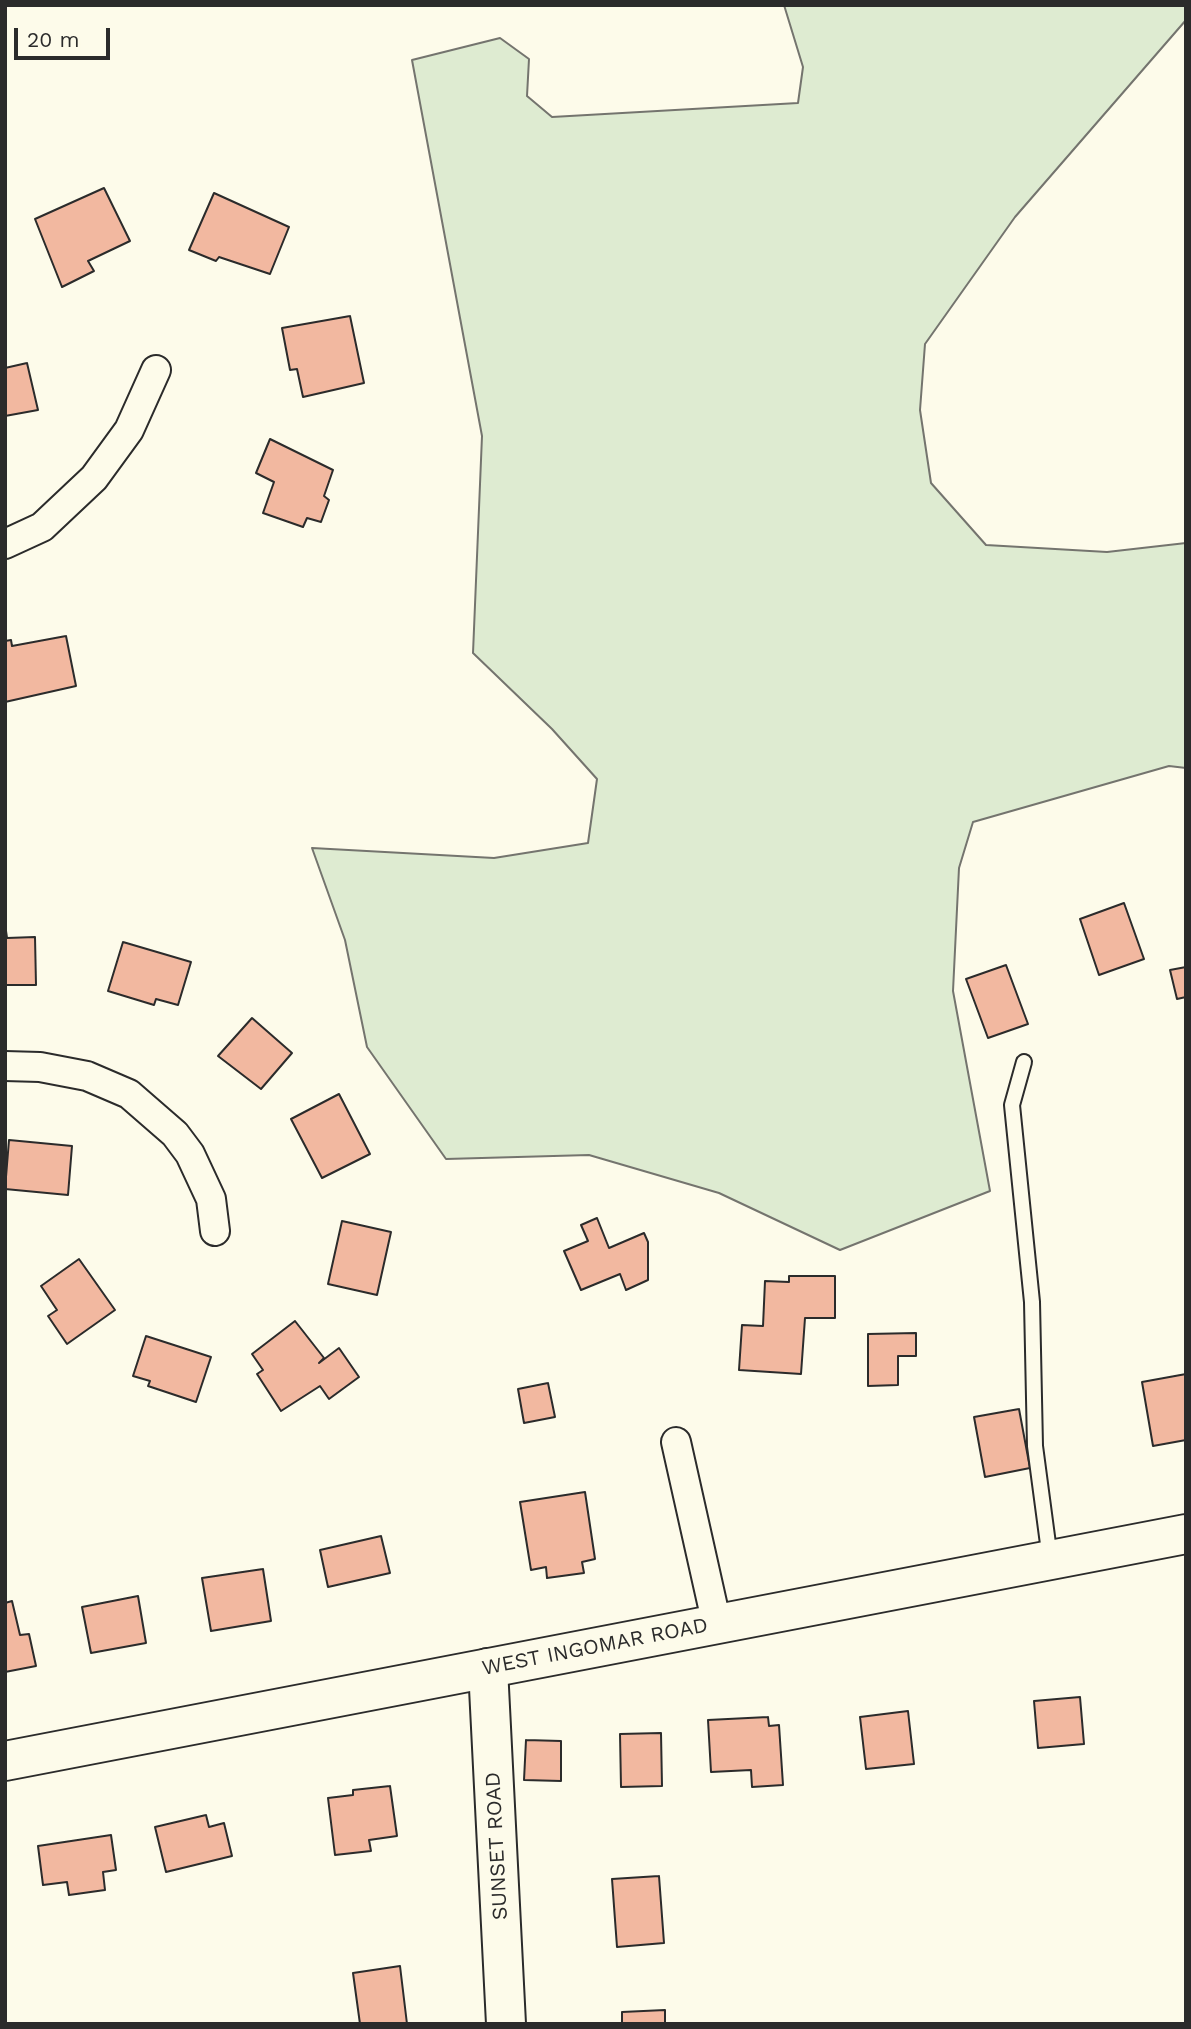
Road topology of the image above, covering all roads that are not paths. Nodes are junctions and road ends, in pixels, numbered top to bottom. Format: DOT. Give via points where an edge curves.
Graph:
graph roads {
  1 [pos="156,370"];
  2 [pos="5,544"];
  3 [pos="1024,1062"];
  4 [pos="5,1066"];
  5 [pos="215,1231"];
  6 [pos="676,1442"];
  7 [pos="1186,1534"];
  8 [pos="1050,1560"];
  9 [pos="717,1625"];
  10 [pos="488,1668"];
  11 [pos="5,1761"];
  12 [pos="506,2024"];
  1 -- 2 [label="street" via="128,430 94,478 41,527"];
  3 -- 8 [label="lane" via="1012,1105 1032,1302 1035,1446"];
  4 -- 5 [label="street" via="88,1076 129,1094 175,1134 190,1154 211,1199"];
  6 -- 9 [label="street"];
  7 -- 8 [label="main road, WEST INGOMAR ROAD"];
  8 -- 9 [label="main road, WEST INGOMAR ROAD"];
  9 -- 10 [label="main road, WEST INGOMAR ROAD"];
  10 -- 11 [label="main road, WEST INGOMAR ROAD"];
  10 -- 12 [label="main road, SUNSET ROAD"];
}
